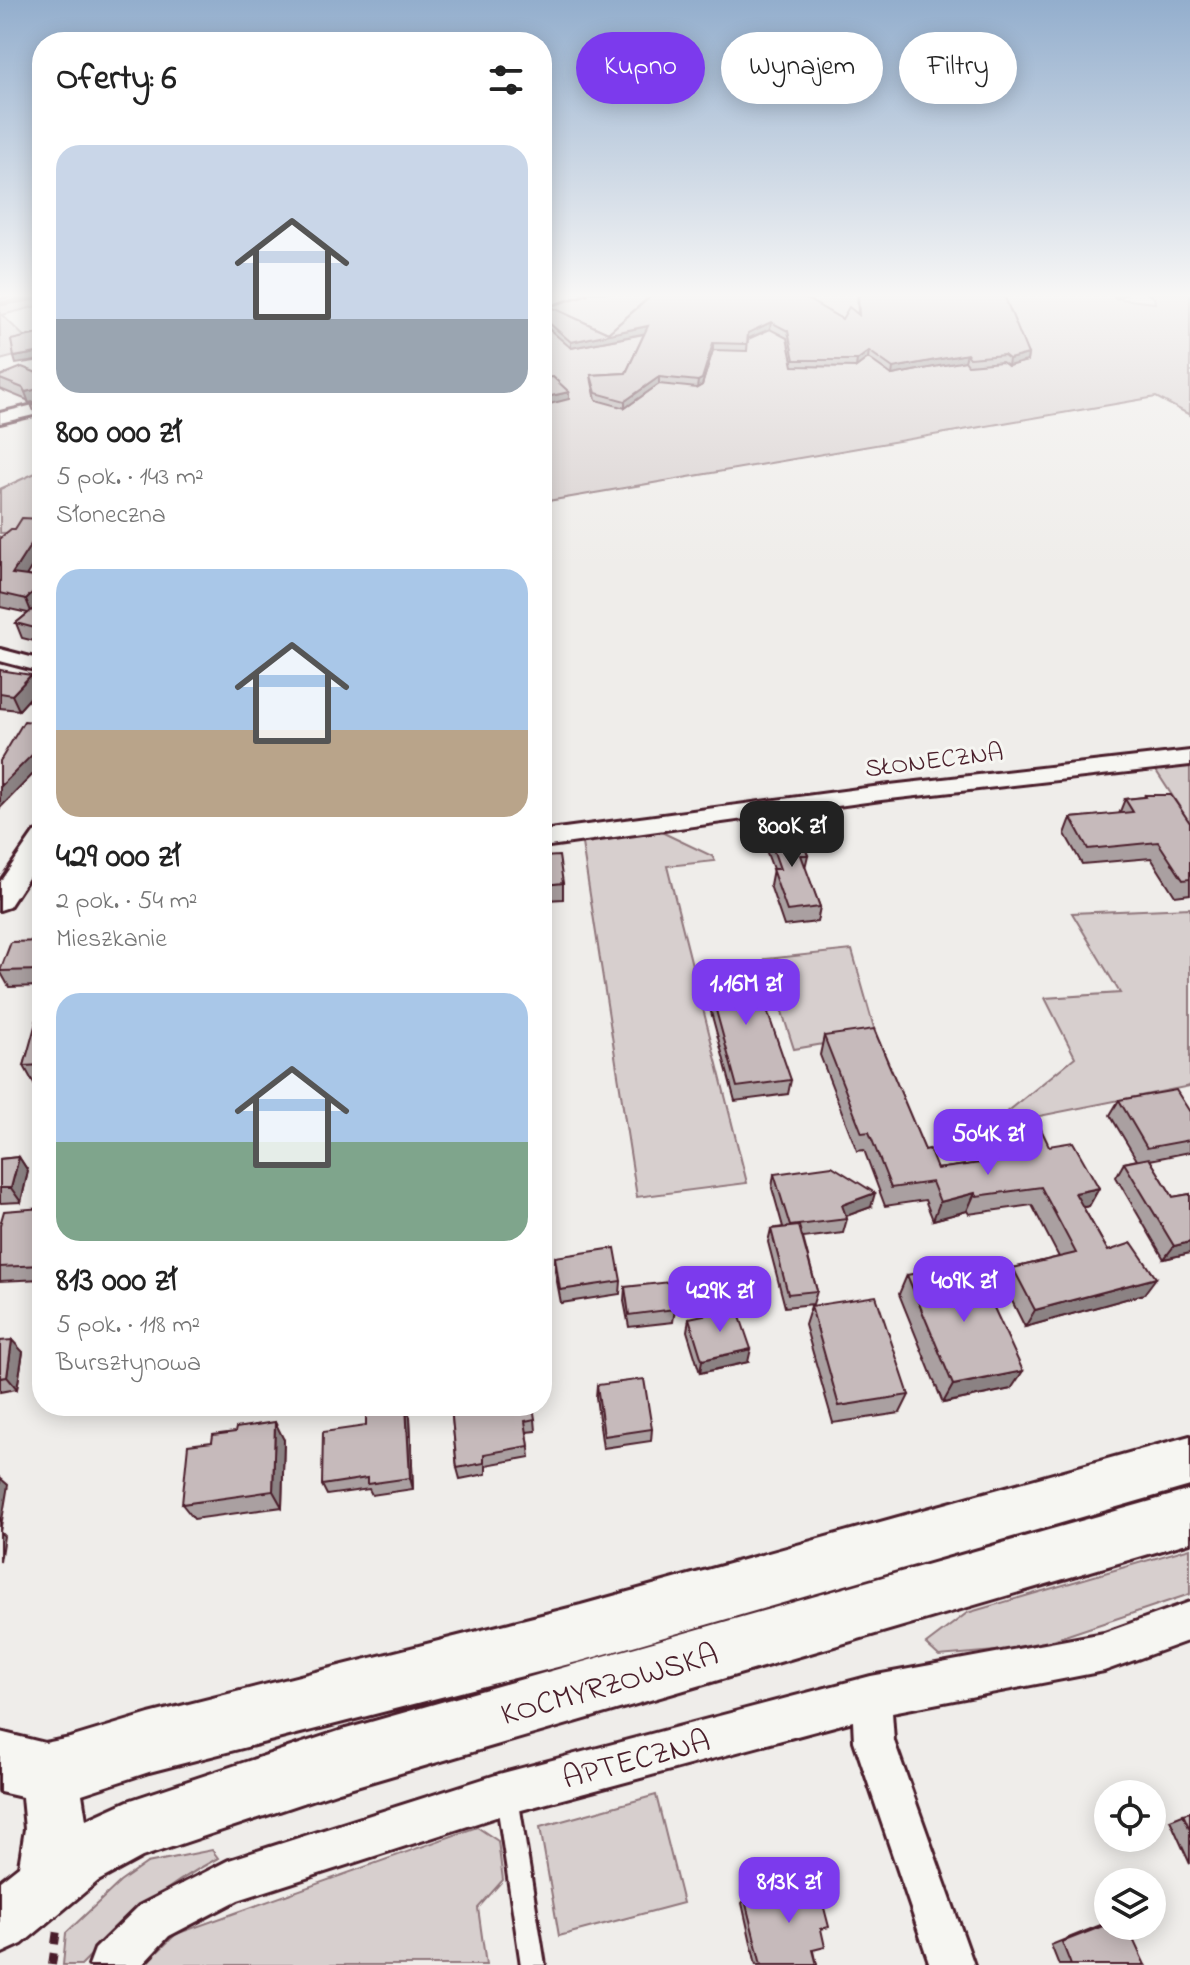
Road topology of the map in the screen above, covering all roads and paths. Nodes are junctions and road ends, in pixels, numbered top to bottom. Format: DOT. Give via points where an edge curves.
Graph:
graph roads {
  1 [pos="32,410"];
  2 [pos="0,418"];
  3 [pos="0,655"];
  4 [pos="32,663"];
  5 [pos="1190,758"];
  6 [pos="552,838"];
  7 [pos="32,858"];
  8 [pos="4,888"];
  9 [pos="1190,1461"];
  10 [pos="1190,1516"];
  11 [pos="1190,1621"];
  12 [pos="871,1696"];
  13 [pos="22,1767"];
  14 [pos="506,1793"];
  15 [pos="22,1903"];
  16 [pos="111,1965"];
  17 [pos="533,1965"];
  18 [pos="952,1965"];
  1 -- 2 [label="street"];
  3 -- 4 [label="street"];
  5 -- 6 [label="street, SŁONECZNA"];
  7 -- 8 [label="street"];
  9 -- 13 [label="main road, KOCMYRZOWSKA" via="581,1633 70,1768"];
  10 -- 15 [label="main road, KOCMYRZOWSKA" via="205,1803 99,1845"];
  11 -- 12 [label="street, APTECZNA" via="1104,1652"];
  12 -- 14 [label="street, APTECZNA"];
  12 -- 18 [label="street" via="874,1741"];
  13 -- 15 [label="main road" via="54,1797 58,1824 56,1852"];
  14 -- 16 [label="street, APTECZNA" via="229,1881 154,1921"];
  14 -- 17 [label="lane"];
}
